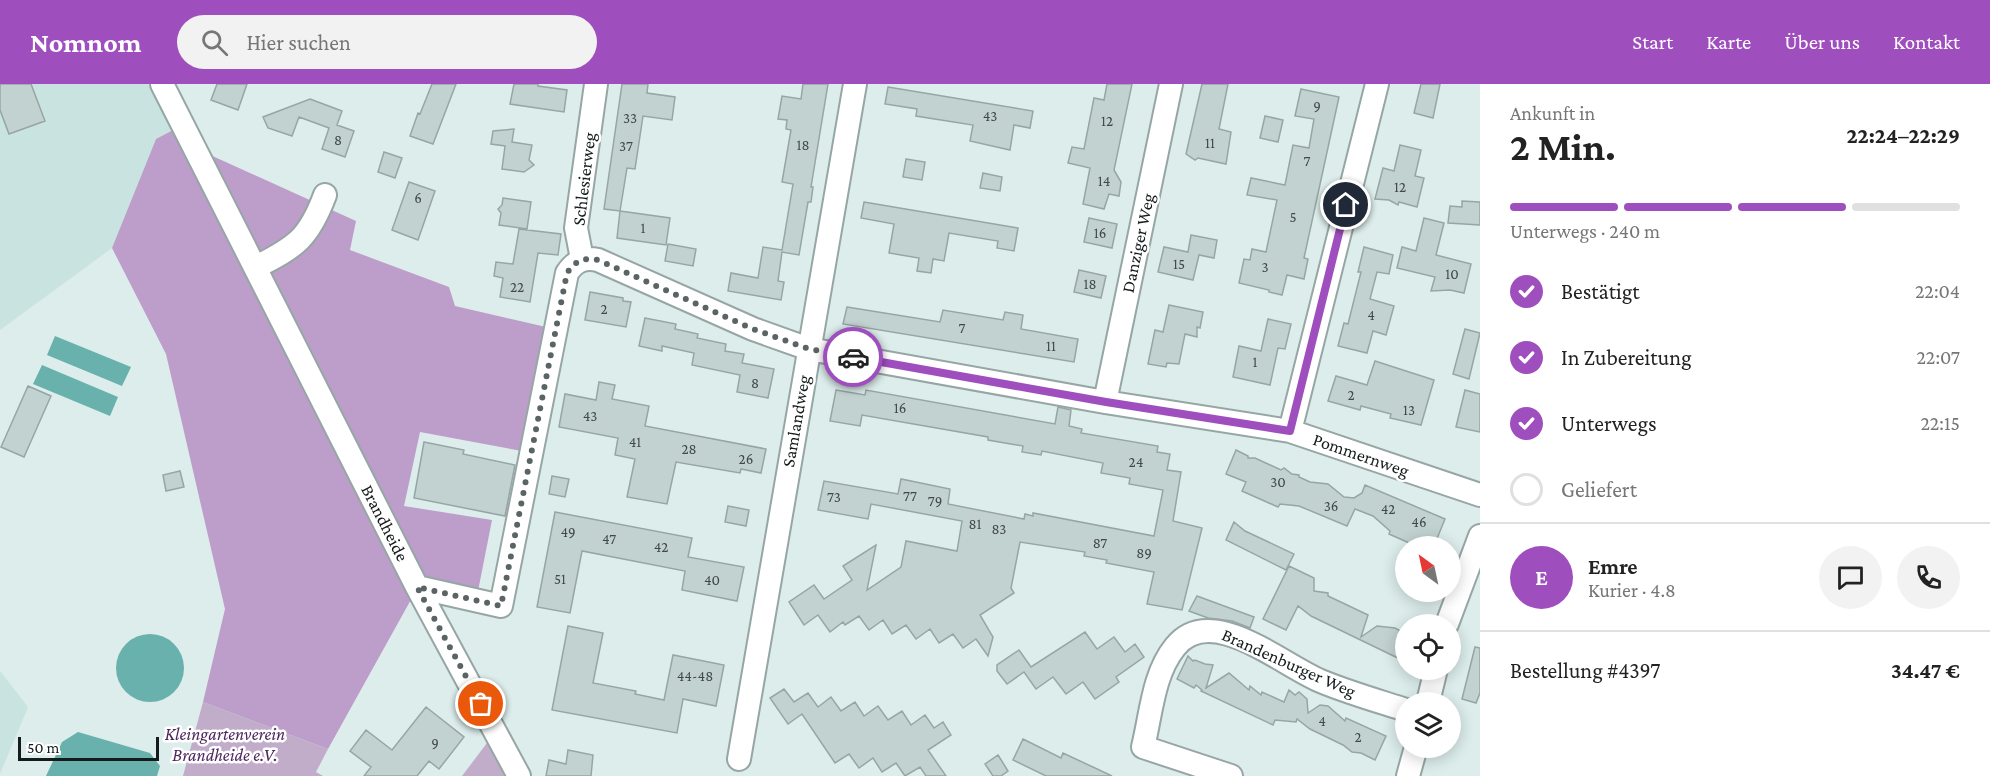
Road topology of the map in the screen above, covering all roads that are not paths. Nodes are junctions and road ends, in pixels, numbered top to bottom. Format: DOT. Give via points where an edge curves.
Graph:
graph roads {
  1 [pos="596,84"];
  2 [pos="855,84"];
  3 [pos="1171,84"];
  4 [pos="1377,84"];
  5 [pos="171,90"];
  6 [pos="325,195"];
  7 [pos="582,259"];
  8 [pos="256,267"];
  9 [pos="809,349"];
  10 [pos="1106,402"];
  11 [pos="1290,431"];
  12 [pos="1480,495"];
  13 [pos="1480,536"];
  14 [pos="417,587"];
  15 [pos="1451,614"];
  16 [pos="1395,706"];
  17 [pos="1413,758"];
  18 [pos="739,759"];
  19 [pos="519,776"];
  20 [pos="1231,776"];
  21 [pos="1408,776"];
  1 -- 7 [label="street, Schlesierweg" via="576,228"];
  2 -- 9 [label="street, Samlandweg"];
  3 -- 10 [label="street, Danziger Weg"];
  4 -- 11 [label="street"];
  5 -- 8 [label="street, Brandheide"];
  6 -- 8 [label="street" via="305,235 286,252"];
  7 -- 9 [label="street, Pommernweg" via="598,260 753,329"];
  7 -- 14 [label="street" via="572,264 567,273 501,606"];
  8 -- 14 [label="street, Brandheide"];
  9 -- 10 [label="street, Pommernweg"];
  9 -- 18 [label="street, Samlandweg"];
  10 -- 11 [label="street, Pommernweg"];
  11 -- 12 [label="street, Pommernweg"];
  13 -- 15 [label="street"];
  14 -- 19 [label="street, Brandheide"];
  16 -- 20 [label="street, Brandenburger Weg" via="1321,682 1227,633 1208,629 1190,634 1166,660 1143,747"];
  17 -- 21 [label="street"];
}
